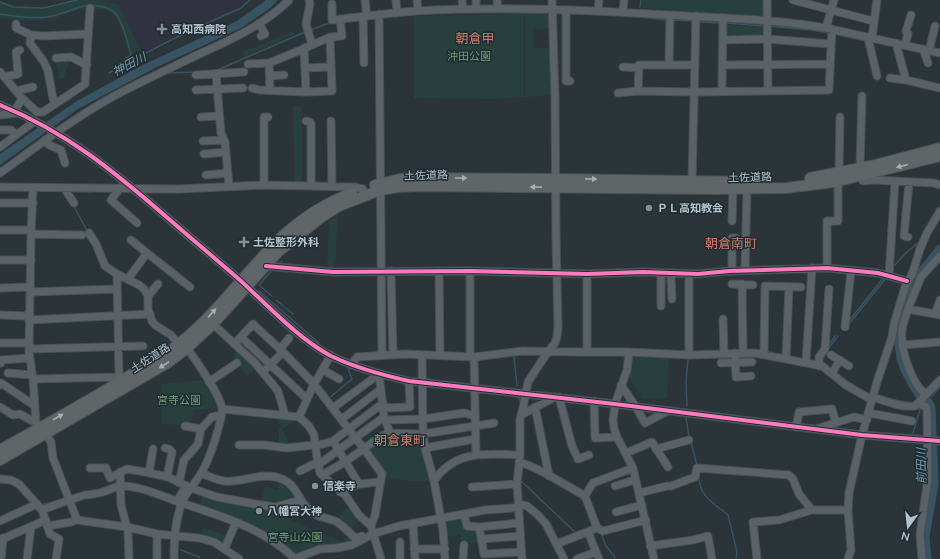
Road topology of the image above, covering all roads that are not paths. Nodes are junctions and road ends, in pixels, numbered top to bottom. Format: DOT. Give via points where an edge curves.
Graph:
graph roads {
  1 [pos="289,0"];
  2 [pos="309,0"];
  3 [pos="365,0"];
  4 [pos="396,0"];
  5 [pos="417,0"];
  6 [pos="462,0"];
  7 [pos="476,0"];
  8 [pos="497,0"];
  9 [pos="552,0"];
  10 [pos="599,0"];
  11 [pos="624,0"];
  12 [pos="766,0"];
  13 [pos="793,0"];
  14 [pos="834,0"];
  15 [pos="877,0"];
  16 [pos="332,4"];
  17 [pos="90,8"];
  18 [pos="463,9"];
  19 [pos="476,9"];
  20 [pos="498,9"];
  21 [pos="552,10"];
  22 [pos="566,10"];
  23 [pos="831,10"];
  24 [pos="418,11"];
  25 [pos="598,11"];
  26 [pos="623,12"];
  27 [pos="397,13"];
  28 [pos="911,15"];
  29 [pos="379,16"];
  30 [pos="364,17"];
  31 [pos="670,18"];
  32 [pos="696,20"];
  33 [pos="873,20"];
  34 [pos="340,21"];
  35 [pos="723,21"];
  36 [pos="259,23"];
  37 [pos="16,24"];
  38 [pos="767,24"];
  39 [pos="934,26"];
  40 [pos="88,34"];
  41 [pos="265,34"];
  42 [pos="831,34"];
  43 [pos="31,35"];
  44 [pos="330,38"];
  45 [pos="767,39"];
  46 [pos="723,40"];
  47 [pos="870,40"];
  48 [pos="312,45"];
  49 [pos="899,45"];
  50 [pos="304,48"];
  51 [pos="20,50"];
  52 [pos="925,51"];
  53 [pos="940,53"];
  54 [pos="56,58"];
  55 [pos="269,63"];
  56 [pos="364,63"];
  57 [pos="928,63"];
  58 [pos="248,64"];
  59 [pos="768,64"];
  60 [pos="830,64"];
  61 [pos="87,65"];
  62 [pos="669,65"];
  63 [pos="695,65"];
  64 [pos="722,65"];
  65 [pos="331,67"];
  66 [pos="623,67"];
  67 [pos="305,68"];
  68 [pos="639,68"];
  69 [pos="244,72"];
  70 [pos="216,74"];
  71 [pos="4,75"];
  72 [pos="196,75"];
  73 [pos="284,75"];
  74 [pos="270,76"];
  75 [pos="876,76"];
  76 [pos="890,78"];
  77 [pos="906,80"];
  78 [pos="570,82"];
  79 [pos="33,87"];
  80 [pos="243,88"];
  81 [pos="252,88"];
  82 [pos="940,88"];
  83 [pos="217,89"];
  84 [pos="18,90"];
  85 [pos="196,90"];
  86 [pos="270,90"];
  87 [pos="638,91"];
  88 [pos="722,91"];
  89 [pos="768,91"];
  90 [pos="306,92"];
  91 [pos="694,92"];
  92 [pos="618,93"];
  93 [pos="862,96"];
  94 [pos="22,98"];
  95 [pos="54,104"];
  96 [pos="0,105"];
  97 [pos="17,112"];
  98 [pos="0,115"];
  99 [pos="219,116"];
  100 [pos="840,116"];
  101 [pos="268,117"];
  102 [pos="201,118"];
  103 [pos="35,121"];
  104 [pos="306,121"];
  105 [pos="331,121"];
  106 [pos="0,130"];
  107 [pos="54,131"];
  108 [pos="16,135"];
  109 [pos="224,135"];
  110 [pos="45,140"];
  111 [pos="203,142"];
  112 [pos="0,147"];
  113 [pos="940,148"];
  114 [pos="226,152"];
  115 [pos="204,154"];
  116 [pos="940,156"];
  117 [pos="65,164"];
  118 [pos="862,172"];
  119 [pos="0,173"];
  120 [pos="228,173"];
  121 [pos="206,175"];
  122 [pos="839,177"];
  123 [pos="692,181"];
  124 [pos="895,181"];
  125 [pos="909,182"];
  126 [pos="556,183"];
  127 [pos="264,184"];
  128 [pos="311,185"];
  129 [pos="940,185"];
  130 [pos="229,186"];
  131 [pos="332,186"];
  132 [pos="0,187"];
  133 [pos="380,187"];
  134 [pos="33,188"];
  135 [pos="64,188"];
  136 [pos="120,188"];
  137 [pos="133,188"];
  138 [pos="363,189"];
  139 [pos="733,189"];
  140 [pos="747,189"];
  141 [pos="0,203"];
  142 [pos="32,203"];
  143 [pos="74,203"];
  144 [pos="940,211"];
  145 [pos="732,220"];
  146 [pos="137,223"];
  147 [pos="0,230"];
  148 [pos="31,232"];
  149 [pos="908,236"];
  150 [pos="736,238"];
  151 [pos="131,240"];
  152 [pos="147,253"];
  153 [pos="940,256"];
  154 [pos="0,260"];
  155 [pos="31,260"];
  156 [pos="266,266"];
  157 [pos="828,268"];
  158 [pos="745,270"];
  159 [pos="812,270"];
  160 [pos="381,271"];
  161 [pos="556,271"];
  162 [pos="732,271"];
  163 [pos="392,273"];
  164 [pos="470,273"];
  165 [pos="851,273"];
  166 [pos="116,274"];
  167 [pos="439,274"];
  168 [pos="661,274"];
  169 [pos="672,275"];
  170 [pos="689,275"];
  171 [pos="587,276"];
  172 [pos="889,276"];
  173 [pos="128,279"];
  174 [pos="907,281"];
  175 [pos="158,284"];
  176 [pos="244,284"];
  177 [pos="732,284"];
  178 [pos="742,284"];
  179 [pos="753,285"];
  180 [pos="190,287"];
  181 [pos="789,287"];
  182 [pos="801,287"];
  183 [pos="0,288"];
  184 [pos="30,289"];
  185 [pos="117,289"];
  186 [pos="829,289"];
  187 [pos="902,294"];
  188 [pos="148,296"];
  189 [pos="913,297"];
  190 [pos="672,299"];
  191 [pos="940,300"];
  192 [pos="661,306"];
  193 [pos="908,309"];
  194 [pos="148,314"];
  195 [pos="937,314"];
  196 [pos="0,315"];
  197 [pos="117,315"];
  198 [pos="29,318"];
  199 [pos="723,319"];
  200 [pos="213,324"];
  201 [pos="845,327"];
  202 [pos="241,337"];
  203 [pos="290,338"];
  204 [pos="940,342"];
  205 [pos="0,343"];
  206 [pos="234,344"];
  207 [pos="903,345"];
  208 [pos="29,346"];
  209 [pos="143,346"];
  210 [pos="183,346"];
  211 [pos="118,347"];
  212 [pos="282,350"];
  213 [pos="549,351"];
  214 [pos="743,351"];
  215 [pos="587,352"];
  216 [pos="628,352"];
  217 [pos="724,352"];
  218 [pos="764,353"];
  219 [pos="735,354"];
  220 [pos="331,355"];
  221 [pos="382,355"];
  222 [pos="393,355"];
  223 [pos="440,355"];
  224 [pos="689,355"];
  225 [pos="831,355"];
  226 [pos="422,357"];
  227 [pos="30,358"];
  228 [pos="473,359"];
  229 [pos="786,359"];
  230 [pos="840,360"];
  231 [pos="806,361"];
  232 [pos="736,362"];
  233 [pos="752,362"];
  234 [pos="1,363"];
  235 [pos="237,363"];
  236 [pos="721,363"];
  237 [pos="820,364"];
  238 [pos="271,365"];
  239 [pos="351,365"];
  240 [pos="849,366"];
  241 [pos="323,370"];
  242 [pos="832,372"];
  243 [pos="8,373"];
  244 [pos="263,373"];
  245 [pos="379,374"];
  246 [pos="751,376"];
  247 [pos="33,377"];
  248 [pos="736,377"];
  249 [pos="728,378"];
  250 [pos="338,379"];
  251 [pos="940,380"];
  252 [pos="409,381"];
  253 [pos="122,382"];
  254 [pos="209,382"];
  255 [pos="423,382"];
  256 [pos="314,384"];
  257 [pos="0,385"];
  258 [pos="621,385"];
  259 [pos="474,388"];
  260 [pos="381,389"];
  261 [pos="526,393"];
  262 [pos="557,397"];
  263 [pos="872,398"];
  264 [pos="307,399"];
  265 [pos="922,399"];
  266 [pos="594,401"];
  267 [pos="615,404"];
  268 [pos="35,406"];
  269 [pos="383,406"];
  270 [pos="0,407"];
  271 [pos="334,407"];
  272 [pos="536,407"];
  273 [pos="636,407"];
  274 [pos="668,411"];
  275 [pos="220,413"];
  276 [pos="285,415"];
  277 [pos="521,415"];
  278 [pos="475,416"];
  279 [pos="299,417"];
  280 [pos="868,417"];
  281 [pos="343,418"];
  282 [pos="385,419"];
  283 [pos="423,419"];
  284 [pos="912,421"];
  285 [pos="494,423"];
  286 [pos="836,423"];
  287 [pos="475,425"];
  288 [pos="185,426"];
  289 [pos="350,427"];
  290 [pos="796,427"];
  291 [pos="40,429"];
  292 [pos="201,429"];
  293 [pos="816,429"];
  294 [pos="390,433"];
  295 [pos="423,434"];
  296 [pos="862,435"];
  297 [pos="357,437"];
  298 [pos="617,437"];
  299 [pos="476,439"];
  300 [pos="689,440"];
  301 [pos="927,440"];
  302 [pos="938,440"];
  303 [pos="333,441"];
  304 [pos="316,444"];
  305 [pos="239,445"];
  306 [pos="165,448"];
  307 [pos="366,448"];
  308 [pos="425,448"];
  309 [pos="153,449"];
  310 [pos="656,449"];
  311 [pos="0,450"];
  312 [pos="339,451"];
  313 [pos="626,453"];
  314 [pos="476,454"];
  315 [pos="589,455"];
  316 [pos="520,458"];
  317 [pos="0,460"];
  318 [pos="345,462"];
  319 [pos="318,464"];
  320 [pos="668,467"];
  321 [pos="90,468"];
  322 [pos="632,468"];
  323 [pos="300,471"];
  324 [pos="149,473"];
  325 [pos="201,473"];
  326 [pos="322,475"];
  327 [pos="549,476"];
  328 [pos="166,477"];
  329 [pos="0,479"];
  330 [pos="121,479"];
  331 [pos="434,480"];
  332 [pos="635,480"];
  333 [pos="380,482"];
  334 [pos="359,484"];
  335 [pos="517,484"];
  336 [pos="185,486"];
  337 [pos="615,486"];
  338 [pos="472,487"];
  339 [pos="340,492"];
  340 [pos="638,493"];
  341 [pos="585,496"];
  342 [pos="68,498"];
  343 [pos="182,498"];
  344 [pos="301,500"];
  345 [pos="642,505"];
  346 [pos="39,507"];
  347 [pos="518,507"];
  348 [pos="812,510"];
  349 [pos="848,510"];
  350 [pos="616,512"];
  351 [pos="464,514"];
  352 [pos="375,515"];
  353 [pos="441,519"];
  354 [pos="77,520"];
  355 [pos="646,520"];
  356 [pos="0,521"];
  357 [pos="236,522"];
  358 [pos="46,523"];
  359 [pos="413,523"];
  360 [pos="519,523"];
  361 [pos="30,527"];
  362 [pos="127,527"];
  363 [pos="479,527"];
  364 [pos="597,528"];
  365 [pos="374,531"];
  366 [pos="588,532"];
  367 [pos="157,534"];
  368 [pos="174,535"];
  369 [pos="520,536"];
  370 [pos="2,539"];
  371 [pos="482,539"];
  372 [pos="400,542"];
  373 [pos="556,544"];
  374 [pos="464,545"];
  375 [pos="650,546"];
  376 [pos="225,548"];
  377 [pos="414,549"];
  378 [pos="445,549"];
  379 [pos="596,552"];
  380 [pos="521,555"];
  381 [pos="850,558"];
  382 [pos="1,559"];
  383 [pos="27,559"];
  384 [pos="56,559"];
  385 [pos="129,559"];
  386 [pos="158,559"];
  387 [pos="174,559"];
  388 [pos="239,559"];
  389 [pos="295,559"];
  390 [pos="381,559"];
  391 [pos="400,559"];
  392 [pos="415,559"];
  393 [pos="446,559"];
  394 [pos="463,559"];
  395 [pos="564,559"];
  396 [pos="577,559"];
  397 [pos="599,559"];
  398 [pos="654,559"];
  399 [pos="712,559"];
  400 [pos="757,559"];
  401 [pos="922,559"];
  1 -- 36 [label="street" via="278,11"];
  2 -- 48 [label="street" via="306,24"];
  3 -- 30 [label="street"];
  4 -- 27 [label="street"];
  5 -- 24 [label="street"];
  6 -- 18 [label="street"];
  7 -- 19 [label="street"];
  8 -- 20 [label="street"];
  9 -- 21 [label="street"];
  10 -- 25 [label="street"];
  11 -- 26 [label="street"];
  12 -- 38 [label="street"];
  13 -- 23 [label="street"];
  14 -- 23 [label="street"];
  15 -- 33 [label="street"];
  16 -- 34 [label="street" via="332,20"];
  17 -- 40 [label="street"];
  18 -- 19 [label="street"];
  18 -- 24 [label="street"];
  19 -- 20 [label="street"];
  20 -- 21 [label="street"];
  21 -- 22 [label="street"];
  21 -- 126 [label="street"];
  22 -- 25 [label="street"];
  22 -- 78 [label="street" via="566,81"];
  23 -- 33 [label="street"];
  23 -- 42 [label="street"];
  24 -- 27 [label="street"];
  25 -- 26 [label="street"];
  26 -- 31 [label="street"];
  27 -- 29 [label="street"];
  28 -- 49 [label="street" via="906,31 908,34"];
  29 -- 30 [label="street"];
  29 -- 133 [label="street"];
  30 -- 34 [label="street"];
  30 -- 56 [label="street"];
  31 -- 32 [label="street"];
  31 -- 62 [label="street"];
  32 -- 35 [label="street"];
  32 -- 63 [label="street"];
  33 -- 47 [label="street"];
  34 -- 44 [label="street" via="342,36"];
  35 -- 38 [label="street"];
  35 -- 46 [label="street"];
  36 -- 41 [label="street"];
  36 -- 107 [label="street" via="236,38 115,95"];
  37 -- 43 [label="street" via="16,28"];
  38 -- 42 [label="street" via="809,24"];
  38 -- 45 [label="street"];
  39 -- 52 [label="street"];
  40 -- 43 [label="street"];
  40 -- 61 [label="street"];
  42 -- 45 [label="street"];
  42 -- 47 [label="street"];
  42 -- 60 [label="street"];
  43 -- 95 [label="street" via="30,43 48,71"];
  44 -- 48 [label="street"];
  44 -- 65 [label="street"];
  45 -- 46 [label="street"];
  45 -- 59 [label="street"];
  46 -- 64 [label="street"];
  47 -- 49 [label="street"];
  47 -- 75 [label="street"];
  48 -- 50 [label="street"];
  49 -- 52 [label="street"];
  49 -- 77 [label="street"];
  50 -- 55 [label="street"];
  50 -- 67 [label="street"];
  51 -- 71 [label="street" via="16,52 18,74"];
  52 -- 53 [label="street"];
  52 -- 57 [label="street"];
  54 -- 61 [label="street" via="71,57"];
  55 -- 58 [label="street"];
  55 -- 74 [label="street"];
  59 -- 60 [label="street"];
  59 -- 64 [label="street"];
  59 -- 89 [label="street"];
  60 -- 89 [label="street" via="829,90"];
  61 -- 95 [label="street" via="85,84"];
  62 -- 63 [label="street"];
  62 -- 68 [label="street" via="639,65"];
  63 -- 91 [label="street"];
  64 -- 88 [label="street"];
  65 -- 67 [label="street"];
  65 -- 90 [label="street" via="332,91"];
  66 -- 68 [label="street"];
  67 -- 90 [label="street"];
  68 -- 87 [label="street"];
  69 -- 70 [label="street"];
  70 -- 72 [label="street"];
  70 -- 83 [label="street"];
  71 -- 84 [label="street"];
  73 -- 74 [label="street"];
  74 -- 86 [label="street"];
  76 -- 77 [label="street"];
  77 -- 82 [label="street"];
  79 -- 84 [label="street"];
  80 -- 83 [label="street"];
  81 -- 86 [label="street"];
  83 -- 85 [label="street"];
  83 -- 99 [label="street"];
  84 -- 94 [label="street"];
  86 -- 90 [label="street"];
  87 -- 91 [label="street"];
  87 -- 92 [label="street"];
  88 -- 89 [label="street"];
  88 -- 91 [label="street"];
  91 -- 123 [label="street"];
  93 -- 118 [label="street"];
  94 -- 95 [label="street" via="37,112 43,112"];
  94 -- 97 [label="street"];
  96 -- 97 [label="street"];
  97 -- 98 [label="street"];
  97 -- 103 [label="street"];
  99 -- 102 [label="street"];
  99 -- 109 [label="street"];
  100 -- 122 [label="street"];
  101 -- 127 [label="street" via="264,117"];
  103 -- 107 [label="street"];
  103 -- 108 [label="street"];
  104 -- 128 [label="street" via="312,124"];
  105 -- 131 [label="street"];
  106 -- 108 [label="street" via="11,130"];
  107 -- 110 [label="street"];
  107 -- 137 [label="street"];
  108 -- 112 [label="street"];
  109 -- 111 [label="street"];
  109 -- 114 [label="street"];
  110 -- 117 [label="street" via="49,145 61,150"];
  110 -- 119 [label="street"];
  113 -- 118 [label="highway, 土佐道路"];
  114 -- 115 [label="street"];
  114 -- 120 [label="street"];
  116 -- 118 [label="highway, 土佐道路, one-way"];
  118 -- 122 [label="highway, 土佐道路"];
  118 -- 124 [label="street" via="864,181"];
  120 -- 121 [label="street"];
  120 -- 130 [label="street"];
  122 -- 123 [label="highway, 土佐道路" via="786,181"];
  122 -- 140 [label="highway, 土佐道路" via="786,188"];
  122 -- 157 [label="street" via="838,222 827,221"];
  126 -- 123 [label="highway, 土佐道路, one-way"];
  124 -- 125 [label="street"];
  124 -- 172 [label="street"];
  125 -- 129 [label="street"];
  125 -- 149 [label="street" via="904,236"];
  126 -- 133 [label="highway, 土佐道路" via="405,178"];
  126 -- 139 [label="highway, 土佐道路"];
  126 -- 161 [label="street"];
  127 -- 128 [label="street"];
  127 -- 130 [label="street"];
  128 -- 131 [label="street"];
  130 -- 137 [label="street"];
  131 -- 138 [label="street" via="355,186"];
  132 -- 134 [label="street"];
  133 -- 138 [label="highway, 土佐道路"];
  133 -- 156 [label="highway, 土佐道路" via="320,218 279,251"];
  133 -- 160 [label="street"];
  134 -- 135 [label="street"];
  134 -- 142 [label="street"];
  135 -- 136 [label="street"];
  135 -- 143 [label="street"];
  136 -- 137 [label="street"];
  136 -- 146 [label="street" via="111,200"];
  137 -- 176 [label="street"];
  138 -- 176 [label="highway, 土佐道路" via="336,199 286,233"];
  139 -- 140 [label="highway, 土佐道路"];
  139 -- 145 [label="street"];
  140 -- 158 [label="street"];
  141 -- 142 [label="street"];
  142 -- 148 [label="street"];
  144 -- 174 [label="street" via="927,233 913,272"];
  147 -- 148 [label="street"];
  148 -- 155 [label="street"];
  148 -- 166 [label="street" via="86,234 96,244 105,266"];
  150 -- 162 [label="street" via="732,238"];
  151 -- 152 [label="street"];
  152 -- 173 [label="street"];
  152 -- 180 [label="street"];
  153 -- 189 [label="street" via="922,277"];
  154 -- 155 [label="street"];
  155 -- 184 [label="street"];
  156 -- 160 [label="street" via="333,272"];
  156 -- 176 [label="highway, 土佐道路"];
  157 -- 159 [label="street"];
  157 -- 165 [label="street"];
  158 -- 159 [label="street"];
  158 -- 162 [label="street"];
  159 -- 231 [label="street"];
  160 -- 161 [label="street"];
  160 -- 163 [label="street"];
  160 -- 221 [label="street"];
  161 -- 164 [label="street"];
  161 -- 171 [label="street"];
  161 -- 213 [label="street" via="557,337"];
  162 -- 170 [label="street"];
  163 -- 167 [label="street"];
  163 -- 222 [label="street"];
  164 -- 167 [label="street"];
  164 -- 228 [label="street"];
  165 -- 172 [label="street" via="871,272"];
  165 -- 201 [label="street"];
  166 -- 173 [label="street"];
  166 -- 185 [label="street"];
  167 -- 223 [label="street"];
  168 -- 169 [label="street"];
  168 -- 171 [label="street" via="643,272"];
  168 -- 192 [label="street"];
  169 -- 170 [label="street"];
  169 -- 190 [label="street"];
  170 -- 224 [label="street"];
  171 -- 215 [label="street"];
  172 -- 174 [label="street"];
  173 -- 188 [label="street" via="139,285"];
  174 -- 187 [label="street"];
  175 -- 188 [label="street"];
  176 -- 200 [label="highway, 土佐道路"];
  210 -- 176 [label="highway, 土佐道路, one-way"];
  176 -- 220 [label="street" via="299,334"];
  177 -- 178 [label="street"];
  178 -- 179 [label="street"];
  178 -- 214 [label="street"];
  181 -- 182 [label="street"];
  181 -- 218 [label="street" via="765,286"];
  181 -- 229 [label="street"];
  183 -- 184 [label="street"];
  184 -- 185 [label="street"];
  184 -- 198 [label="street"];
  185 -- 197 [label="street"];
  186 -- 237 [label="street" via="825,349 819,357"];
  187 -- 189 [label="street"];
  187 -- 263 [label="street" via="892,337"];
  188 -- 194 [label="street"];
  189 -- 193 [label="street"];
  191 -- 195 [label="street"];
  193 -- 195 [label="street"];
  193 -- 207 [label="street" via="902,329"];
  194 -- 197 [label="street"];
  194 -- 210 [label="street" via="155,325"];
  196 -- 198 [label="street"];
  197 -- 198 [label="street"];
  197 -- 211 [label="street"];
  198 -- 208 [label="street"];
  199 -- 217 [label="street"];
  200 -- 206 [label="street"];
  200 -- 210 [label="highway, 土佐道路"];
  202 -- 206 [label="street"];
  202 -- 212 [label="street" via="253,324"];
  202 -- 238 [label="street"];
  203 -- 212 [label="street"];
  204 -- 207 [label="street"];
  205 -- 208 [label="street"];
  206 -- 244 [label="street" via="256,363"];
  207 -- 265 [label="street" via="910,371"];
  208 -- 211 [label="street"];
  208 -- 227 [label="street"];
  209 -- 211 [label="street"];
  210 -- 253 [label="highway, 土佐道路"];
  210 -- 254 [label="street"];
  211 -- 253 [label="street"];
  212 -- 238 [label="street"];
  212 -- 256 [label="street"];
  213 -- 215 [label="street"];
  213 -- 228 [label="street" via="520,351"];
  213 -- 261 [label="street" via="528,382"];
  214 -- 218 [label="street"];
  214 -- 219 [label="street"];
  215 -- 216 [label="street"];
  216 -- 224 [label="street"];
  216 -- 258 [label="street" via="627,370"];
  217 -- 219 [label="street"];
  217 -- 224 [label="street"];
  218 -- 229 [label="street"];
  219 -- 232 [label="street"];
  220 -- 239 [label="street"];
  220 -- 241 [label="street"];
  221 -- 222 [label="street"];
  221 -- 239 [label="street" via="357,358"];
  222 -- 226 [label="street"];
  223 -- 226 [label="street"];
  223 -- 228 [label="street"];
  225 -- 230 [label="street"];
  226 -- 255 [label="street"];
  227 -- 234 [label="street" via="1,360"];
  227 -- 247 [label="street"];
  228 -- 259 [label="street"];
  229 -- 231 [label="street"];
  230 -- 240 [label="street"];
  230 -- 242 [label="street"];
  231 -- 237 [label="street"];
  232 -- 233 [label="street"];
  232 -- 236 [label="street"];
  232 -- 248 [label="street"];
  235 -- 254 [label="street"];
  237 -- 242 [label="street"];
  238 -- 244 [label="street"];
  238 -- 264 [label="street"];
  239 -- 245 [label="street"];
  241 -- 250 [label="street"];
  241 -- 256 [label="street"];
  242 -- 263 [label="street" via="846,385"];
  243 -- 247 [label="street"];
  244 -- 276 [label="street" via="278,391"];
  245 -- 252 [label="street"];
  245 -- 260 [label="street"];
  245 -- 271 [label="street"];
  246 -- 248 [label="street"];
  247 -- 253 [label="street"];
  247 -- 268 [label="street"];
  248 -- 249 [label="street"];
  251 -- 265 [label="street"];
  252 -- 255 [label="street"];
  252 -- 269 [label="street" via="410,407"];
  253 -- 291 [label="highway, 土佐道路"];
  254 -- 275 [label="street"];
  255 -- 259 [label="street"];
  255 -- 283 [label="street"];
  256 -- 264 [label="street"];
  256 -- 271 [label="street"];
  257 -- 268 [label="street" via="1,383"];
  258 -- 267 [label="street"];
  258 -- 273 [label="street"];
  259 -- 261 [label="street"];
  259 -- 278 [label="street"];
  260 -- 269 [label="street"];
  260 -- 281 [label="street"];
  261 -- 262 [label="street"];
  261 -- 277 [label="street"];
  262 -- 266 [label="street"];
  262 -- 272 [label="street"];
  262 -- 315 [label="street" via="578,459"];
  263 -- 265 [label="street" via="910,406 915,406"];
  263 -- 280 [label="street"];
  264 -- 279 [label="street"];
  265 -- 301 [label="street" via="927,410"];
  266 -- 267 [label="street"];
  266 -- 298 [label="street" via="595,438"];
  267 -- 273 [label="street"];
  267 -- 298 [label="street" via="613,420"];
  268 -- 291 [label="street"];
  269 -- 282 [label="street"];
  269 -- 289 [label="street"];
  270 -- 291 [label="street" via="13,415 20,414"];
  271 -- 281 [label="street"];
  272 -- 277 [label="street"];
  272 -- 327 [label="street"];
  273 -- 274 [label="street"];
  273 -- 274 [label="street" via="645,423"];
  274 -- 290 [label="street"];
  275 -- 276 [label="street"];
  275 -- 292 [label="street" via="212,417"];
  275 -- 325 [label="street" via="213,447"];
  276 -- 279 [label="street"];
  277 -- 316 [label="street"];
  278 -- 283 [label="street" via="464,412"];
  278 -- 287 [label="street"];
  279 -- 304 [label="street" via="309,426"];
  280 -- 284 [label="street"];
  280 -- 286 [label="street" via="854,417"];
  280 -- 296 [label="street"];
  281 -- 289 [label="street"];
  282 -- 283 [label="street"];
  282 -- 294 [label="street"];
  282 -- 297 [label="street"];
  283 -- 295 [label="street"];
  285 -- 287 [label="street"];
  286 -- 290 [label="street" via="832,408 800,412"];
  286 -- 293 [label="street"];
  287 -- 295 [label="street"];
  287 -- 299 [label="street"];
  288 -- 292 [label="street"];
  289 -- 297 [label="street"];
  289 -- 303 [label="street"];
  290 -- 293 [label="street"];
  291 -- 311 [label="highway, 土佐道路"];
  291 -- 317 [label="highway, 土佐道路"];
  291 -- 342 [label="street" via="51,442 53,458"];
  292 -- 336 [label="street" via="198,444 184,460"];
  293 -- 296 [label="street"];
  294 -- 295 [label="street"];
  294 -- 307 [label="street" via="383,435"];
  295 -- 308 [label="street"];
  296 -- 301 [label="street"];
  296 -- 349 [label="street" via="849,493"];
  297 -- 307 [label="street"];
  297 -- 312 [label="street"];
  298 -- 313 [label="street"];
  299 -- 308 [label="street"];
  299 -- 314 [label="street"];
  300 -- 310 [label="street"];
  301 -- 302 [label="street"];
  301 -- 401 [label="street" via="928,478 920,534"];
  303 -- 304 [label="street"];
  303 -- 312 [label="street"];
  304 -- 305 [label="street" via="288,448"];
  304 -- 319 [label="street"];
  306 -- 328 [label="street" via="172,452"];
  307 -- 318 [label="street"];
  307 -- 333 [label="street" via="382,474"];
  308 -- 331 [label="street"];
  309 -- 324 [label="street"];
  310 -- 313 [label="street" via="652,442"];
  310 -- 320 [label="street"];
  312 -- 318 [label="street"];
  312 -- 319 [label="street"];
  313 -- 322 [label="street"];
  314 -- 316 [label="street"];
  314 -- 331 [label="street" via="461,457 443,469"];
  316 -- 327 [label="street"];
  316 -- 335 [label="street"];
  318 -- 326 [label="street"];
  318 -- 334 [label="street"];
  319 -- 323 [label="street"];
  319 -- 326 [label="street"];
  321 -- 330 [label="street" via="106,468 110,478"];
  322 -- 332 [label="street"];
  322 -- 341 [label="street" via="593,483"];
  324 -- 328 [label="street"];
  324 -- 330 [label="street" via="127,469"];
  325 -- 336 [label="street"];
  325 -- 344 [label="street" via="224,481 276,477 296,488"];
  326 -- 339 [label="street"];
  327 -- 341 [label="street"];
  328 -- 336 [label="street"];
  329 -- 346 [label="street" via="15,481"];
  330 -- 342 [label="street" via="103,492"];
  330 -- 343 [label="street" via="152,492"];
  330 -- 362 [label="street" via="121,505"];
  331 -- 353 [label="street"];
  332 -- 337 [label="street"];
  332 -- 340 [label="street"];
  333 -- 334 [label="street"];
  333 -- 352 [label="street"];
  334 -- 339 [label="street"];
  335 -- 338 [label="street"];
  335 -- 347 [label="street"];
  336 -- 343 [label="street"];
  336 -- 344 [label="street" via="217,497 274,507"];
  339 -- 365 [label="street"];
  340 -- 345 [label="street"];
  340 -- 348 [label="street" via="671,486 695,477 697,468 789,475 799,494"];
  341 -- 364 [label="street"];
  342 -- 346 [label="street"];
  342 -- 354 [label="street"];
  343 -- 357 [label="street"];
  343 -- 368 [label="street"];
  344 -- 365 [label="street" via="310,511 337,522 355,538"];
  345 -- 350 [label="street"];
  345 -- 355 [label="street"];
  346 -- 356 [label="street"];
  346 -- 358 [label="street"];
  347 -- 351 [label="street"];
  347 -- 360 [label="street"];
  347 -- 373 [label="street" via="527,506 538,515 546,524"];
  348 -- 349 [label="street"];
  348 -- 400 [label="street" via="779,520 754,522"];
  349 -- 381 [label="street"];
  351 -- 353 [label="street"];
  351 -- 363 [label="street" via="467,526"];
  352 -- 365 [label="street"];
  352 -- 365 [label="street"];
  353 -- 359 [label="street"];
  353 -- 378 [label="street"];
  354 -- 358 [label="street"];
  354 -- 362 [label="street"];
  355 -- 364 [label="street" via="603,531"];
  355 -- 375 [label="street"];
  357 -- 376 [label="street"];
  357 -- 389 [label="street" via="281,546"];
  358 -- 361 [label="street"];
  358 -- 384 [label="street" via="50,534 59,539"];
  359 -- 365 [label="street"];
  359 -- 377 [label="street"];
  360 -- 363 [label="street"];
  360 -- 369 [label="street"];
  361 -- 370 [label="street"];
  361 -- 383 [label="street"];
  362 -- 367 [label="street"];
  362 -- 385 [label="street"];
  363 -- 371 [label="street"];
  364 -- 366 [label="street"];
  365 -- 389 [label="street" via="352,545 320,549"];
  365 -- 390 [label="street"];
  366 -- 373 [label="street"];
  366 -- 379 [label="street"];
  367 -- 368 [label="street"];
  367 -- 386 [label="street"];
  368 -- 376 [label="street" via="199,538"];
  368 -- 387 [label="street"];
  369 -- 371 [label="street"];
  369 -- 380 [label="street"];
  370 -- 382 [label="street"];
  371 -- 380 [label="street" via="484,554"];
  372 -- 391 [label="street"];
  373 -- 395 [label="street"];
  374 -- 394 [label="street"];
  375 -- 398 [label="street"];
  375 -- 399 [label="street" via="708,536"];
  376 -- 388 [label="street"];
  377 -- 378 [label="street"];
  377 -- 392 [label="street"];
  378 -- 393 [label="street"];
  379 -- 396 [label="street"];
  379 -- 397 [label="street"];
}
